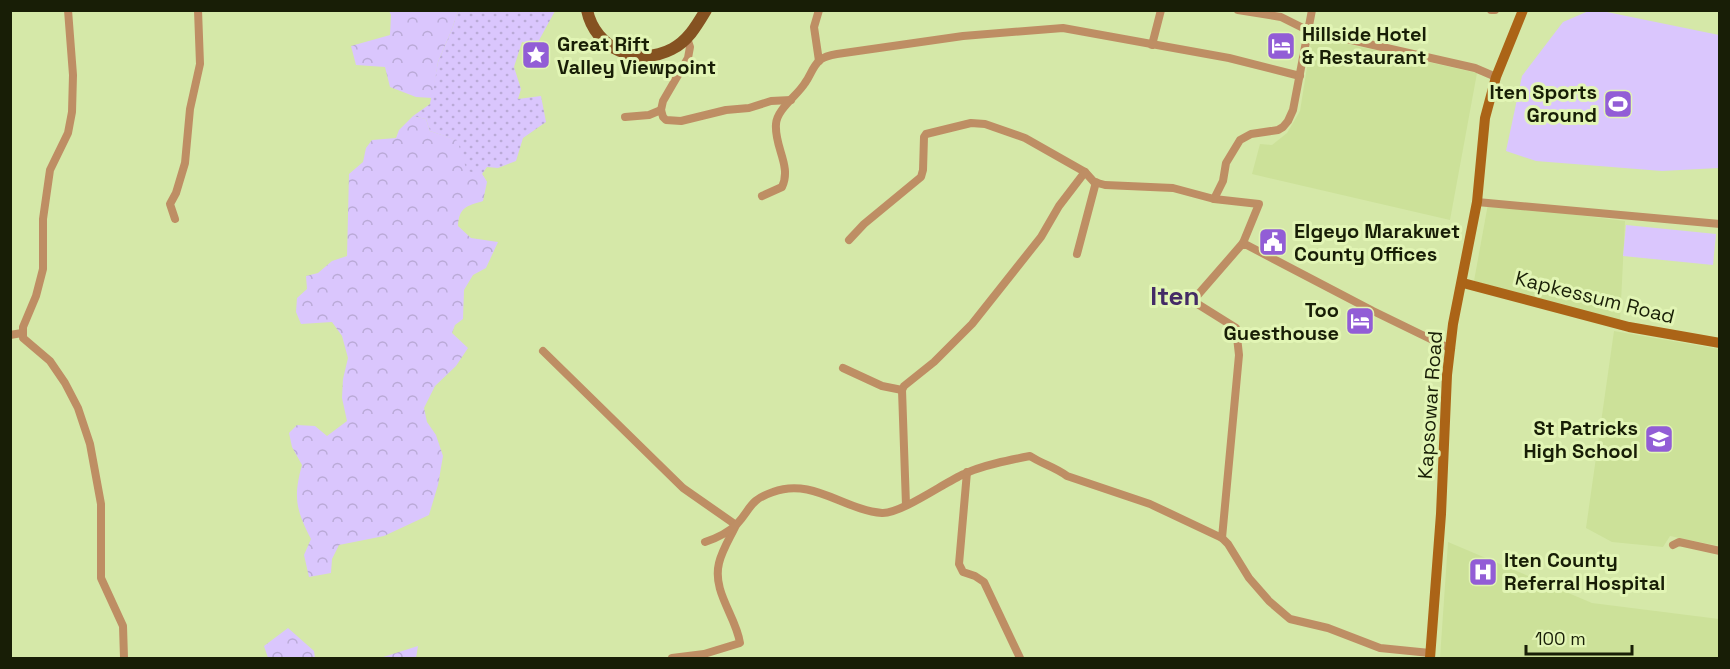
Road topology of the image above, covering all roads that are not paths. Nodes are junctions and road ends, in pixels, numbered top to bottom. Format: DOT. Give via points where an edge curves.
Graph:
graph roads {
  1 [pos="69,10"];
  2 [pos="198,10"];
  3 [pos="587,10"];
  4 [pos="706,10"];
  5 [pos="819,10"];
  6 [pos="1161,10"];
  7 [pos="1238,10"];
  8 [pos="1312,10"];
  9 [pos="1520,13"];
  10 [pos="1308,30"];
  11 [pos="687,38"];
  12 [pos="1152,45"];
  13 [pos="819,61"];
  14 [pos="1300,76"];
  15 [pos="1496,77"];
  16 [pos="791,100"];
  17 [pos="661,110"];
  18 [pos="625,117"];
  19 [pos="1085,172"];
  20 [pos="1096,182"];
  21 [pos="762,196"];
  22 [pos="1214,199"];
  23 [pos="1477,202"];
  24 [pos="175,219"];
  25 [pos="1719,224"];
  26 [pos="849,240"];
  27 [pos="1243,243"];
  28 [pos="1077,254"];
  29 [pos="1463,283"];
  30 [pos="22,333"];
  31 [pos="10,335"];
  32 [pos="1719,343"];
  33 [pos="1451,349"];
  34 [pos="543,351"];
  35 [pos="843,368"];
  36 [pos="902,390"];
  37 [pos="968,472"];
  38 [pos="906,505"];
  39 [pos="736,525"];
  40 [pos="1222,538"];
  41 [pos="705,542"];
  42 [pos="1673,545"];
  43 [pos="1719,551"];
  44 [pos="1430,656"];
  45 [pos="124,658"];
  46 [pos="672,658"];
  47 [pos="1020,658"];
  1 -- 30 [label="street" via="72,112 68,133 50,170 43,219 43,269"];
  2 -- 24 [label="street" via="200,64 190,109 185,163 170,204"];
  3 -- 11 [label="main road" via="593,28 619,52 656,55"];
  4 -- 11 [label="main road"];
  5 -- 13 [label="street" via="813,27"];
  6 -- 12 [label="street"];
  7 -- 10 [label="street" via="1281,17"];
  8 -- 10 [label="street"];
  9 -- 15 [label="main road, Kapsowar Road"];
  10 -- 14 [label="street"];
  10 -- 15 [label="street" via="1475,68"];
  11 -- 17 [label="street" via="688,58"];
  12 -- 13 [label="street" via="1063,28 963,36 837,54"];
  12 -- 14 [label="street" via="1229,58"];
  13 -- 16 [label="street"];
  14 -- 22 [label="street" via="1288,121 1278,129 1240,140 1226,163"];
  15 -- 23 [label="main road, Kapsowar Road" via="1485,118"];
  16 -- 17 [label="street" via="681,121 666,120"];
  16 -- 21 [label="street" via="776,122 786,179 782,187"];
  17 -- 18 [label="street"];
  19 -- 20 [label="street"];
  19 -- 26 [label="street" via="1025,138 990,125 971,123 936,131 924,138 921,177"];
  19 -- 36 [label="street" via="1041,237 972,324"];
  20 -- 22 [label="street" via="1173,188"];
  20 -- 28 [label="street"];
  22 -- 27 [label="street" via="1259,204"];
  23 -- 25 [label="street"];
  23 -- 29 [label="main road, Kapsowar Road"];
  27 -- 33 [label="street"];
  27 -- 40 [label="street" via="1196,297 1196,303 1236,328 1239,355"];
  29 -- 32 [label="main road, Kapkessum Road" via="1629,327"];
  29 -- 33 [label="main road, Kapsowar Road"];
  30 -- 31 [label="street"];
  30 -- 45 [label="street" via="65,383 90,444 101,504 101,578 123,626"];
  33 -- 44 [label="main road, Kapsowar Road"];
  34 -- 39 [label="street" via="683,488"];
  35 -- 36 [label="street" via="882,386"];
  36 -- 38 [label="street"];
  37 -- 38 [label="street"];
  37 -- 40 [label="street" via="1030,456 1067,476 1159,508"];
  37 -- 47 [label="street" via="959,564 963,572 984,582"];
  38 -- 39 [label="street" via="884,513 794,487 754,500"];
  39 -- 41 [label="street" via="719,538"];
  39 -- 46 [label="street" via="719,563 720,591 740,643"];
  40 -- 44 [label="street" via="1249,578 1290,619 1328,628 1380,648"];
  42 -- 43 [label="street" via="1679,542"];
}
